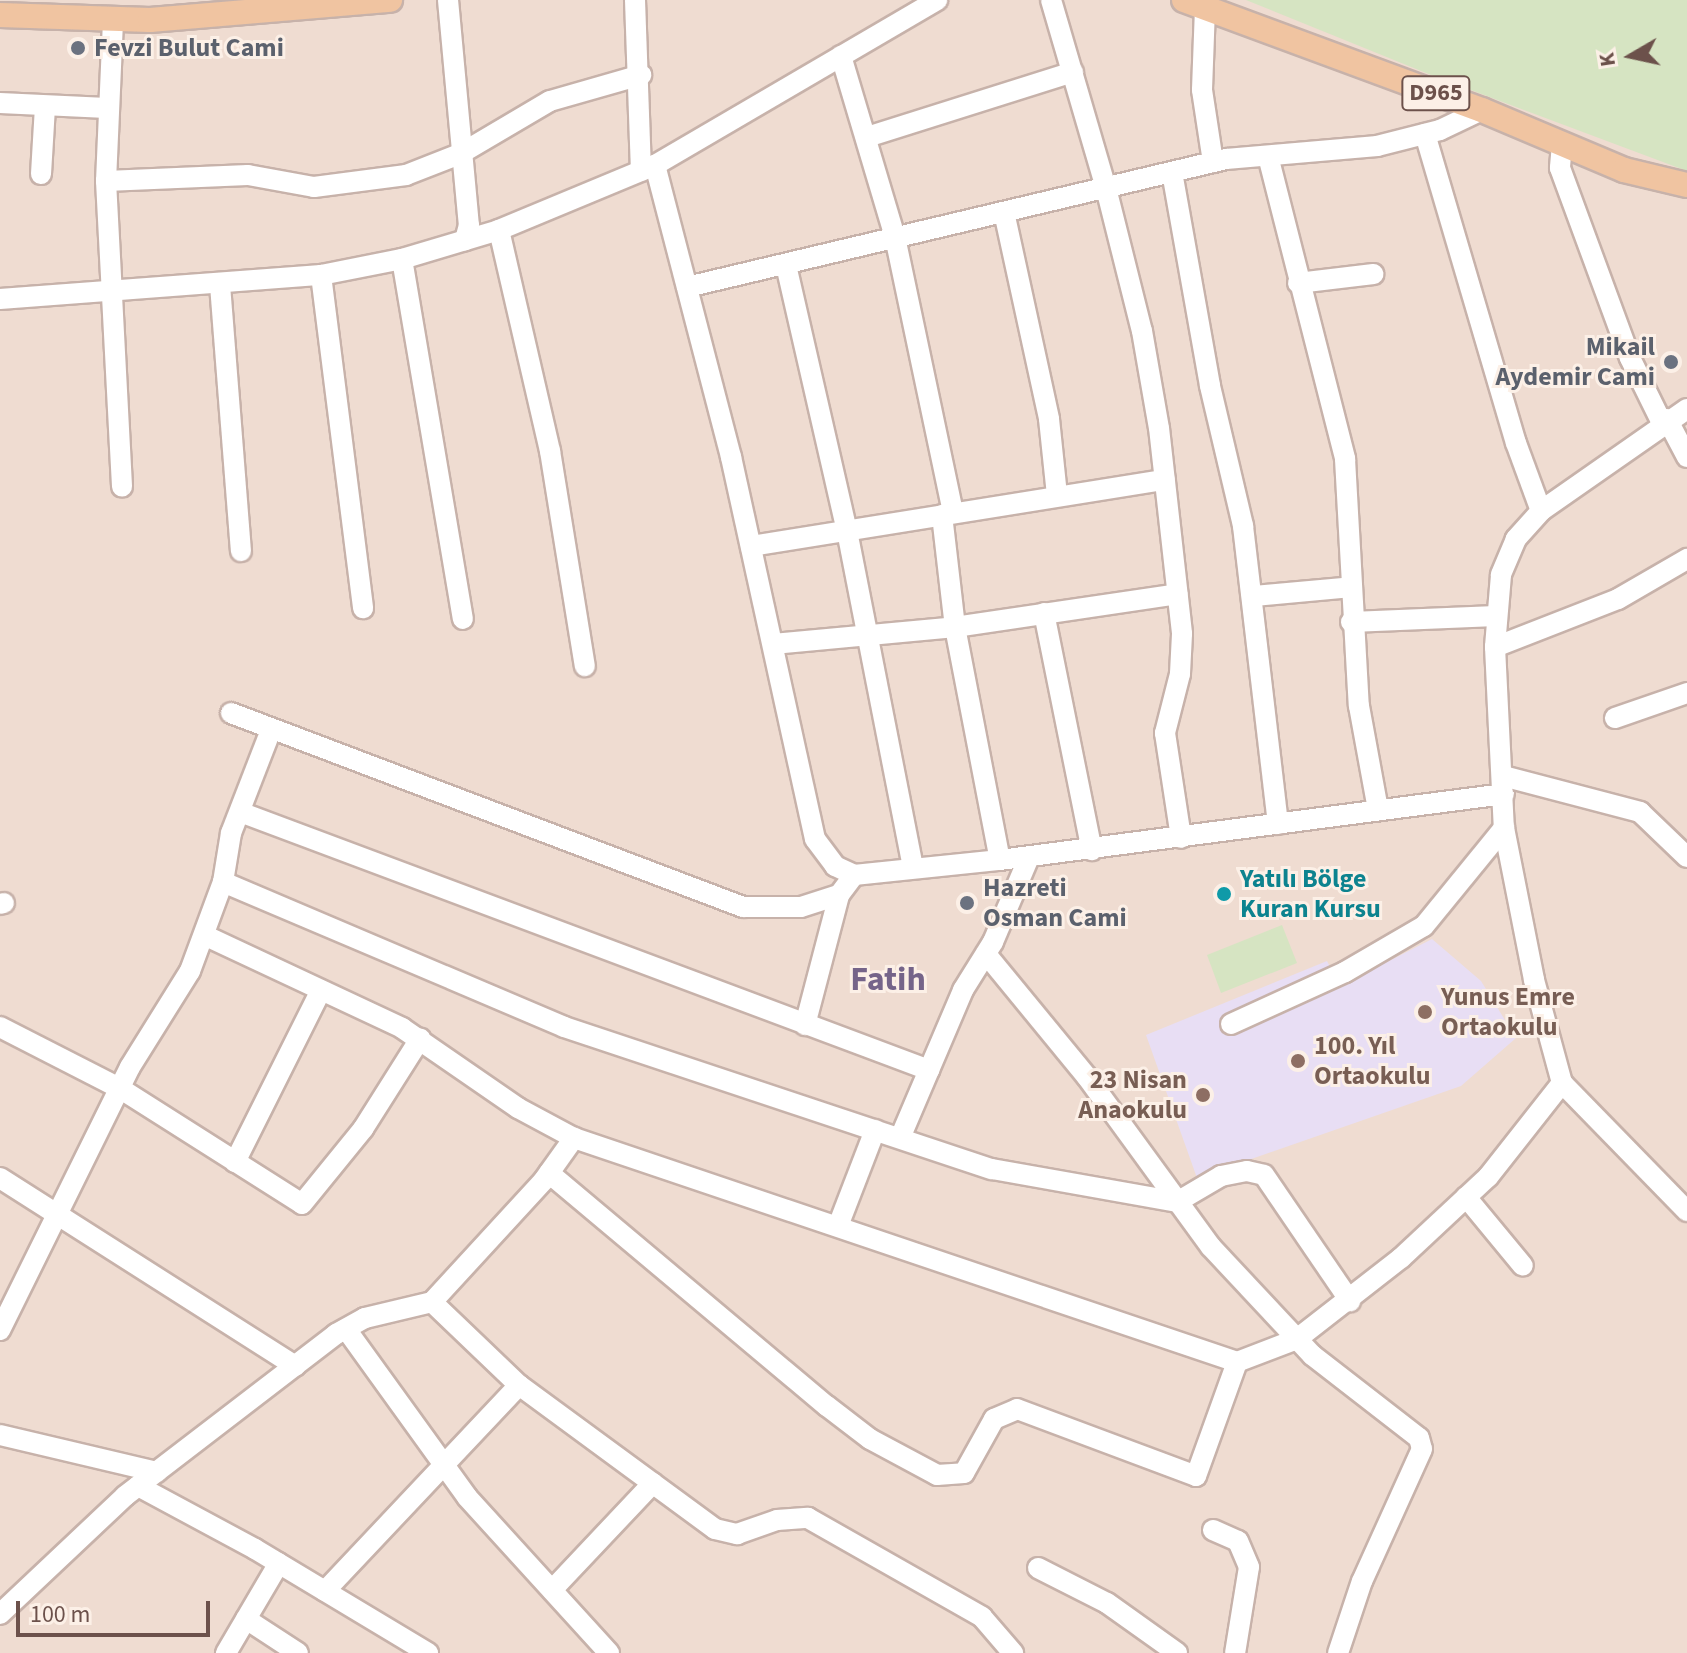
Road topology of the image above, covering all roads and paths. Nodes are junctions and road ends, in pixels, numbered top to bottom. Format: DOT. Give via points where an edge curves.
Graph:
graph roads {
  1 [pos="390,0"];
  2 [pos="448,0"];
  3 [pos="635,0"];
  4 [pos="937,0"];
  5 [pos="1051,0"];
  6 [pos="1194,4"];
  7 [pos="280,6"];
  8 [pos="38,9"];
  9 [pos="151,10"];
  10 [pos="0,15"];
  11 [pos="113,21"];
  12 [pos="841,56"];
  13 [pos="1073,72"];
  14 [pos="641,75"];
  15 [pos="0,103"];
  16 [pos="45,107"];
  17 [pos="107,108"];
  18 [pos="1482,110"];
  19 [pos="1425,134"];
  20 [pos="867,137"];
  21 [pos="1562,144"];
  22 [pos="460,154"];
  23 [pos="1268,156"];
  24 [pos="1213,162"];
  25 [pos="648,168"];
  26 [pos="1172,172"];
  27 [pos="41,174"];
  28 [pos="106,181"];
  29 [pos="1687,185"];
  30 [pos="1106,188"];
  31 [pos="1004,212"];
  32 [pos="499,230"];
  33 [pos="895,237"];
  34 [pos="465,240"];
  35 [pos="402,259"];
  36 [pos="786,265"];
  37 [pos="1373,274"];
  38 [pos="321,275"];
  39 [pos="1298,283"];
  40 [pos="220,285"];
  41 [pos="687,287"];
  42 [pos="108,290"];
  43 [pos="0,299"];
  44 [pos="1687,409"];
  45 [pos="1664,421"];
  46 [pos="1687,457"];
  47 [pos="1165,480"];
  48 [pos="122,487"];
  49 [pos="1057,495"];
  50 [pos="1541,511"];
  51 [pos="947,514"];
  52 [pos="847,531"];
  53 [pos="751,546"];
  54 [pos="241,551"];
  55 [pos="1687,559"];
  56 [pos="1352,587"];
  57 [pos="1178,594"];
  58 [pos="1254,596"];
  59 [pos="363,608"];
  60 [pos="1044,613"];
  61 [pos="1496,616"];
  62 [pos="463,619"];
  63 [pos="1351,622"];
  64 [pos="955,627"];
  65 [pos="868,636"];
  66 [pos="773,644"];
  67 [pos="1495,647"];
  68 [pos="585,666"];
  69 [pos="1687,693"];
  70 [pos="231,713"];
  71 [pos="1615,718"];
  72 [pos="271,730"];
  73 [pos="1504,785"];
  74 [pos="1378,810"];
  75 [pos="240,812"];
  76 [pos="1278,824"];
  77 [pos="1504,828"];
  78 [pos="1181,838"];
  79 [pos="1092,850"];
  80 [pos="1029,857"];
  81 [pos="1687,857"];
  82 [pos="1000,860"];
  83 [pos="913,868"];
  84 [pos="854,875"];
  85 [pos="223,882"];
  86 [pos="839,895"];
  87 [pos="206,936"];
  88 [pos="986,954"];
  89 [pos="321,990"];
  90 [pos="1231,1024"];
  91 [pos="805,1025"];
  92 [pos="0,1027"];
  93 [pos="420,1039"];
  94 [pos="929,1070"];
  95 [pos="1562,1083"];
  96 [pos="121,1089"];
  97 [pos="875,1130"];
  98 [pos="574,1138"];
  99 [pos="900,1138"];
  100 [pos="235,1162"];
  101 [pos="549,1173"];
  102 [pos="0,1178"];
  103 [pos="1466,1197"];
  104 [pos="1177,1202"];
  105 [pos="55,1211"];
  106 [pos="1687,1211"];
  107 [pos="838,1226"];
  108 [pos="1523,1266"];
  109 [pos="6,1301"];
  110 [pos="1350,1301"];
  111 [pos="432,1302"];
  112 [pos="346,1329"];
  113 [pos="0,1330"];
  114 [pos="1297,1339"];
  115 [pos="1237,1362"];
  116 [pos="295,1366"];
  117 [pos="519,1385"];
  118 [pos="0,1435"];
  119 [pos="441,1465"];
  120 [pos="157,1472"];
  121 [pos="653,1483"];
  122 [pos="138,1486"];
  123 [pos="1213,1530"];
  124 [pos="279,1563"];
  125 [pos="1038,1568"];
  126 [pos="552,1590"];
  127 [pos="325,1591"];
  128 [pos="5,1605"];
  129 [pos="246,1619"];
  130 [pos="226,1653"];
  131 [pos="298,1653"];
  132 [pos="428,1653"];
  133 [pos="609,1653"];
  134 [pos="1013,1653"];
  135 [pos="1177,1653"];
  136 [pos="1235,1653"];
  137 [pos="1338,1653"];
  1 -- 7 [label="main road"];
  2 -- 22 [label="street"];
  3 -- 14 [label="street"];
  4 -- 12 [label="street"];
  5 -- 13 [label="street"];
  6 -- 18 [label="main road, D965"];
  6 -- 24 [label="street"];
  7 -- 9 [label="main road"];
  8 -- 10 [label="main road"];
  8 -- 11 [label="main road"];
  9 -- 11 [label="main road"];
  11 -- 17 [label="street"];
  12 -- 20 [label="street"];
  12 -- 25 [label="street"];
  13 -- 20 [label="street"];
  13 -- 30 [label="street"];
  14 -- 22 [label="street" via="550,101"];
  14 -- 25 [label="street"];
  15 -- 16 [label="street"];
  16 -- 17 [label="street"];
  16 -- 27 [label="street"];
  17 -- 28 [label="street"];
  18 -- 19 [label="street"];
  18 -- 21 [label="main road, D965"];
  19 -- 23 [label="street" via="1335,154"];
  19 -- 50 [label="street"];
  20 -- 33 [label="street"];
  21 -- 29 [label="main road, D965" via="1624,170"];
  21 -- 45 [label="street" via="1560,168 1630,358"];
  22 -- 28 [label="street" via="406,175 343,185 314,187 248,175"];
  22 -- 34 [label="street" via="469,225"];
  23 -- 24 [label="street"];
  23 -- 39 [label="street"];
  24 -- 26 [label="street"];
  25 -- 32 [label="street"];
  25 -- 41 [label="street"];
  26 -- 30 [label="street"];
  26 -- 58 [label="street"];
  28 -- 42 [label="street"];
  30 -- 31 [label="street"];
  30 -- 47 [label="street" via="1142,331"];
  31 -- 33 [label="street"];
  31 -- 49 [label="street" via="1049,419"];
  32 -- 34 [label="street"];
  32 -- 68 [label="street" via="550,451"];
  33 -- 36 [label="street"];
  33 -- 51 [label="street"];
  34 -- 35 [label="street"];
  35 -- 38 [label="street"];
  35 -- 62 [label="street"];
  36 -- 41 [label="street"];
  36 -- 52 [label="street"];
  37 -- 39 [label="street"];
  38 -- 40 [label="street"];
  38 -- 59 [label="street"];
  39 -- 56 [label="street" via="1345,459"];
  40 -- 42 [label="street"];
  40 -- 54 [label="street"];
  41 -- 53 [label="street"];
  42 -- 43 [label="street"];
  42 -- 48 [label="street"];
  44 -- 45 [label="street"];
  45 -- 46 [label="street"];
  45 -- 50 [label="street"];
  47 -- 49 [label="street"];
  47 -- 57 [label="street"];
  49 -- 51 [label="street"];
  50 -- 61 [label="street" via="1516,539 1501,575"];
  51 -- 52 [label="street"];
  51 -- 64 [label="street"];
  52 -- 53 [label="street"];
  52 -- 65 [label="street"];
  53 -- 66 [label="street"];
  55 -- 67 [label="street" via="1618,599"];
  56 -- 58 [label="street"];
  56 -- 63 [label="street"];
  57 -- 60 [label="street"];
  57 -- 78 [label="street" via="1180,674 1165,733"];
  58 -- 76 [label="street"];
  60 -- 64 [label="street"];
  60 -- 79 [label="street"];
  61 -- 63 [label="street"];
  61 -- 67 [label="street"];
  63 -- 74 [label="street" via="1359,706"];
  64 -- 65 [label="street"];
  64 -- 82 [label="street"];
  65 -- 66 [label="street"];
  65 -- 83 [label="street"];
  66 -- 84 [label="street" via="815,839 835,866"];
  67 -- 73 [label="street"];
  69 -- 71 [label="street"];
  70 -- 72 [label="street"];
  72 -- 75 [label="street"];
  72 -- 86 [label="street" via="743,907 801,907"];
  73 -- 74 [label="street"];
  73 -- 77 [label="street"];
  73 -- 81 [label="street" via="1640,812"];
  74 -- 76 [label="street"];
  75 -- 85 [label="street"];
  75 -- 91 [label="street"];
  76 -- 78 [label="street"];
  77 -- 90 [label="street" via="1424,926 1345,972"];
  77 -- 95 [label="street" via="1534,980"];
  78 -- 79 [label="street"];
  79 -- 80 [label="street"];
  80 -- 82 [label="street"];
  80 -- 88 [label="street"];
  82 -- 83 [label="street"];
  83 -- 84 [label="street"];
  84 -- 86 [label="street"];
  85 -- 87 [label="street"];
  85 -- 97 [label="street" via="564,1027"];
  86 -- 91 [label="street"];
  87 -- 89 [label="street"];
  87 -- 96 [label="street"];
  88 -- 94 [label="street" via="963,990"];
  88 -- 104 [label="street" via="1087,1077"];
  89 -- 93 [label="street"];
  89 -- 100 [label="street"];
  91 -- 94 [label="street"];
  92 -- 96 [label="street"];
  93 -- 98 [label="street" via="518,1108"];
  93 -- 100 [label="street" via="363,1129 302,1204"];
  94 -- 99 [label="street"];
  95 -- 103 [label="street"];
  95 -- 106 [label="street"];
  96 -- 100 [label="street"];
  96 -- 105 [label="street"];
  97 -- 99 [label="street"];
  97 -- 107 [label="street"];
  98 -- 101 [label="street"];
  98 -- 107 [label="street"];
  99 -- 104 [label="street" via="992,1169"];
  101 -- 111 [label="street"];
  101 -- 115 [label="street" via="827,1406 870,1439 937,1475 964,1473 994,1419 1017,1409 1196,1476"];
  102 -- 105 [label="street"];
  103 -- 108 [label="street"];
  103 -- 110 [label="street"];
  104 -- 110 [label="street" via="1221,1176 1247,1171 1264,1175"];
  104 -- 114 [label="street" via="1211,1247"];
  105 -- 109 [label="street"];
  105 -- 116 [label="street"];
  107 -- 115 [label="street"];
  109 -- 113 [label="street"];
  110 -- 114 [label="street"];
  111 -- 112 [label="street" via="365,1318"];
  111 -- 117 [label="street"];
  112 -- 116 [label="street"];
  112 -- 119 [label="street"];
  114 -- 115 [label="street"];
  114 -- 137 [label="street" via="1342,1382 1419,1438 1422,1449 1362,1581"];
  116 -- 120 [label="street"];
  117 -- 119 [label="street"];
  117 -- 121 [label="street"];
  118 -- 120 [label="street"];
  119 -- 126 [label="street"];
  119 -- 127 [label="street"];
  120 -- 122 [label="street"];
  121 -- 126 [label="street"];
  121 -- 134 [label="street" via="726,1532 808,1518 982,1617"];
  122 -- 124 [label="street"];
  122 -- 128 [label="street"];
  123 -- 136 [label="street" via="1238,1541 1249,1567"];
  124 -- 127 [label="street"];
  124 -- 129 [label="street"];
  125 -- 135 [label="street" via="1107,1603"];
  126 -- 133 [label="street"];
  127 -- 132 [label="street"];
  129 -- 130 [label="street"];
  129 -- 131 [label="street"];
}
